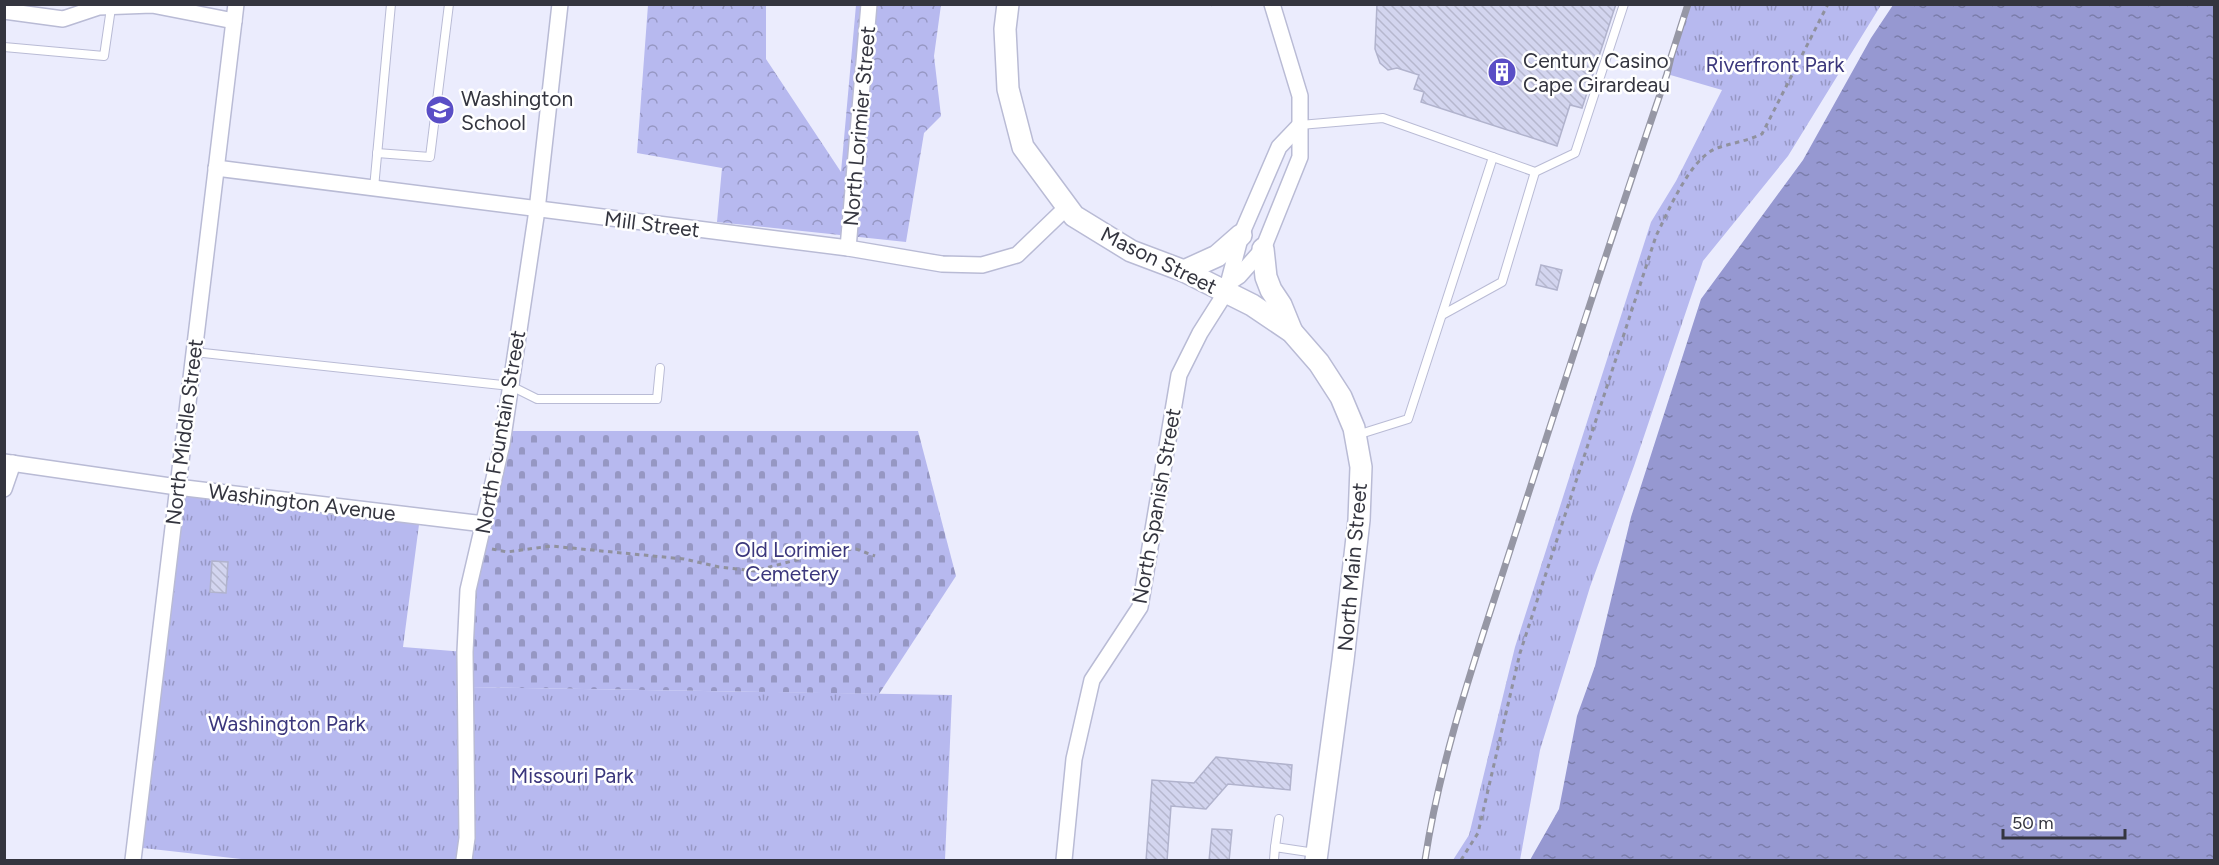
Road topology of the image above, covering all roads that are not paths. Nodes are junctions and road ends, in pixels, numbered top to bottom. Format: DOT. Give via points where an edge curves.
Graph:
graph roads {
  1 [pos="236,4"];
  2 [pos="391,4"];
  3 [pos="449,4"];
  4 [pos="560,4"];
  5 [pos="869,4"];
  6 [pos="1008,4"];
  7 [pos="1272,4"];
  8 [pos="1624,4"];
  9 [pos="111,8"];
  10 [pos="4,11"];
  11 [pos="234,21"];
  12 [pos="4,47"];
  13 [pos="1300,125"];
  14 [pos="377,153"];
  15 [pos="1493,157"];
  16 [pos="216,168"];
  17 [pos="1535,172"];
  18 [pos="374,189"];
  19 [pos="1067,207"];
  20 [pos="537,210"];
  21 [pos="1241,235"];
  22 [pos="848,248"];
  23 [pos="1263,249"];
  24 [pos="1184,271"];
  25 [pos="1228,287"];
  26 [pos="1442,315"];
  27 [pos="1292,332"];
  28 [pos="194,352"];
  29 [pos="660,368"];
  30 [pos="511,386"];
  31 [pos="1356,436"];
  32 [pos="9,462"];
  33 [pos="177,487"];
  34 [pos="4,489"];
  35 [pos="484,524"];
  36 [pos="1279,819"];
  37 [pos="1275,847"];
  38 [pos="1316,857"];
  39 [pos="133,861"];
  40 [pos="464,861"];
  41 [pos="1064,861"];
  42 [pos="1274,861"];
  1 -- 11 [label="street, North Middle Street"];
  2 -- 14 [label="lane"];
  3 -- 14 [label="lane" via="430,157"];
  4 -- 20 [label="street, North Fountain Street"];
  5 -- 22 [label="street, North Lorimier Street"];
  6 -- 19 [label="main road, Mason Street" via="1008,89 1023,147"];
  7 -- 13 [label="street" via="1300,96"];
  8 -- 17 [label="lane" via="1575,153"];
  9 -- 10 [label="street" via="99,7 63,19"];
  9 -- 11 [label="street" via="152,5"];
  9 -- 12 [label="lane" via="104,56"];
  11 -- 16 [label="street, North Middle Street"];
  13 -- 15 [label="lane" via="1383,118"];
  13 -- 21 [label="street" via="1279,147"];
  13 -- 23 [label="street" via="1300,157"];
  14 -- 18 [label="lane"];
  15 -- 17 [label="lane"];
  15 -- 26 [label="lane"];
  16 -- 18 [label="street, Mill Street"];
  16 -- 28 [label="street, North Middle Street"];
  17 -- 26 [label="lane" via="1502,282"];
  18 -- 20 [label="street, Mill Street"];
  19 -- 22 [label="street, Mill Street" via="1017,255 982,266 942,264"];
  19 -- 24 [label="main road, Mason Street" via="1074,216 1131,251"];
  20 -- 22 [label="street, Mill Street"];
  20 -- 30 [label="street, North Fountain Street"];
  21 -- 24 [label="main road" via="1217,256"];
  21 -- 25 [label="street"];
  23 -- 25 [label="street"];
  23 -- 27 [label="main road" via="1266,277"];
  24 -- 25 [label="main road, Mason Street"];
  25 -- 27 [label="main road, North Main Street"];
  25 -- 41 [label="street, North Spanish Street" via="1179,375 1140,607 1092,680 1074,759"];
  26 -- 31 [label="lane" via="1408,419"];
  27 -- 31 [label="main road, North Main Street" via="1341,397"];
  28 -- 30 [label="lane"];
  28 -- 33 [label="street, North Middle Street"];
  29 -- 30 [label="lane" via="657,399 537,399"];
  30 -- 35 [label="street, North Fountain Street"];
  31 -- 38 [label="main road, North Main Street" via="1361,467 1359,519"];
  32 -- 33 [label="street, Washington Avenue"];
  32 -- 34 [label="street, Washington Avenue"];
  33 -- 35 [label="street, Washington Avenue"];
  33 -- 39 [label="street, North Middle Street"];
  35 -- 40 [label="street, North Fountain Street" via="468,590"];
  36 -- 37 [label="lane"];
  37 -- 38 [label="lane"];
  37 -- 42 [label="lane"];
}
